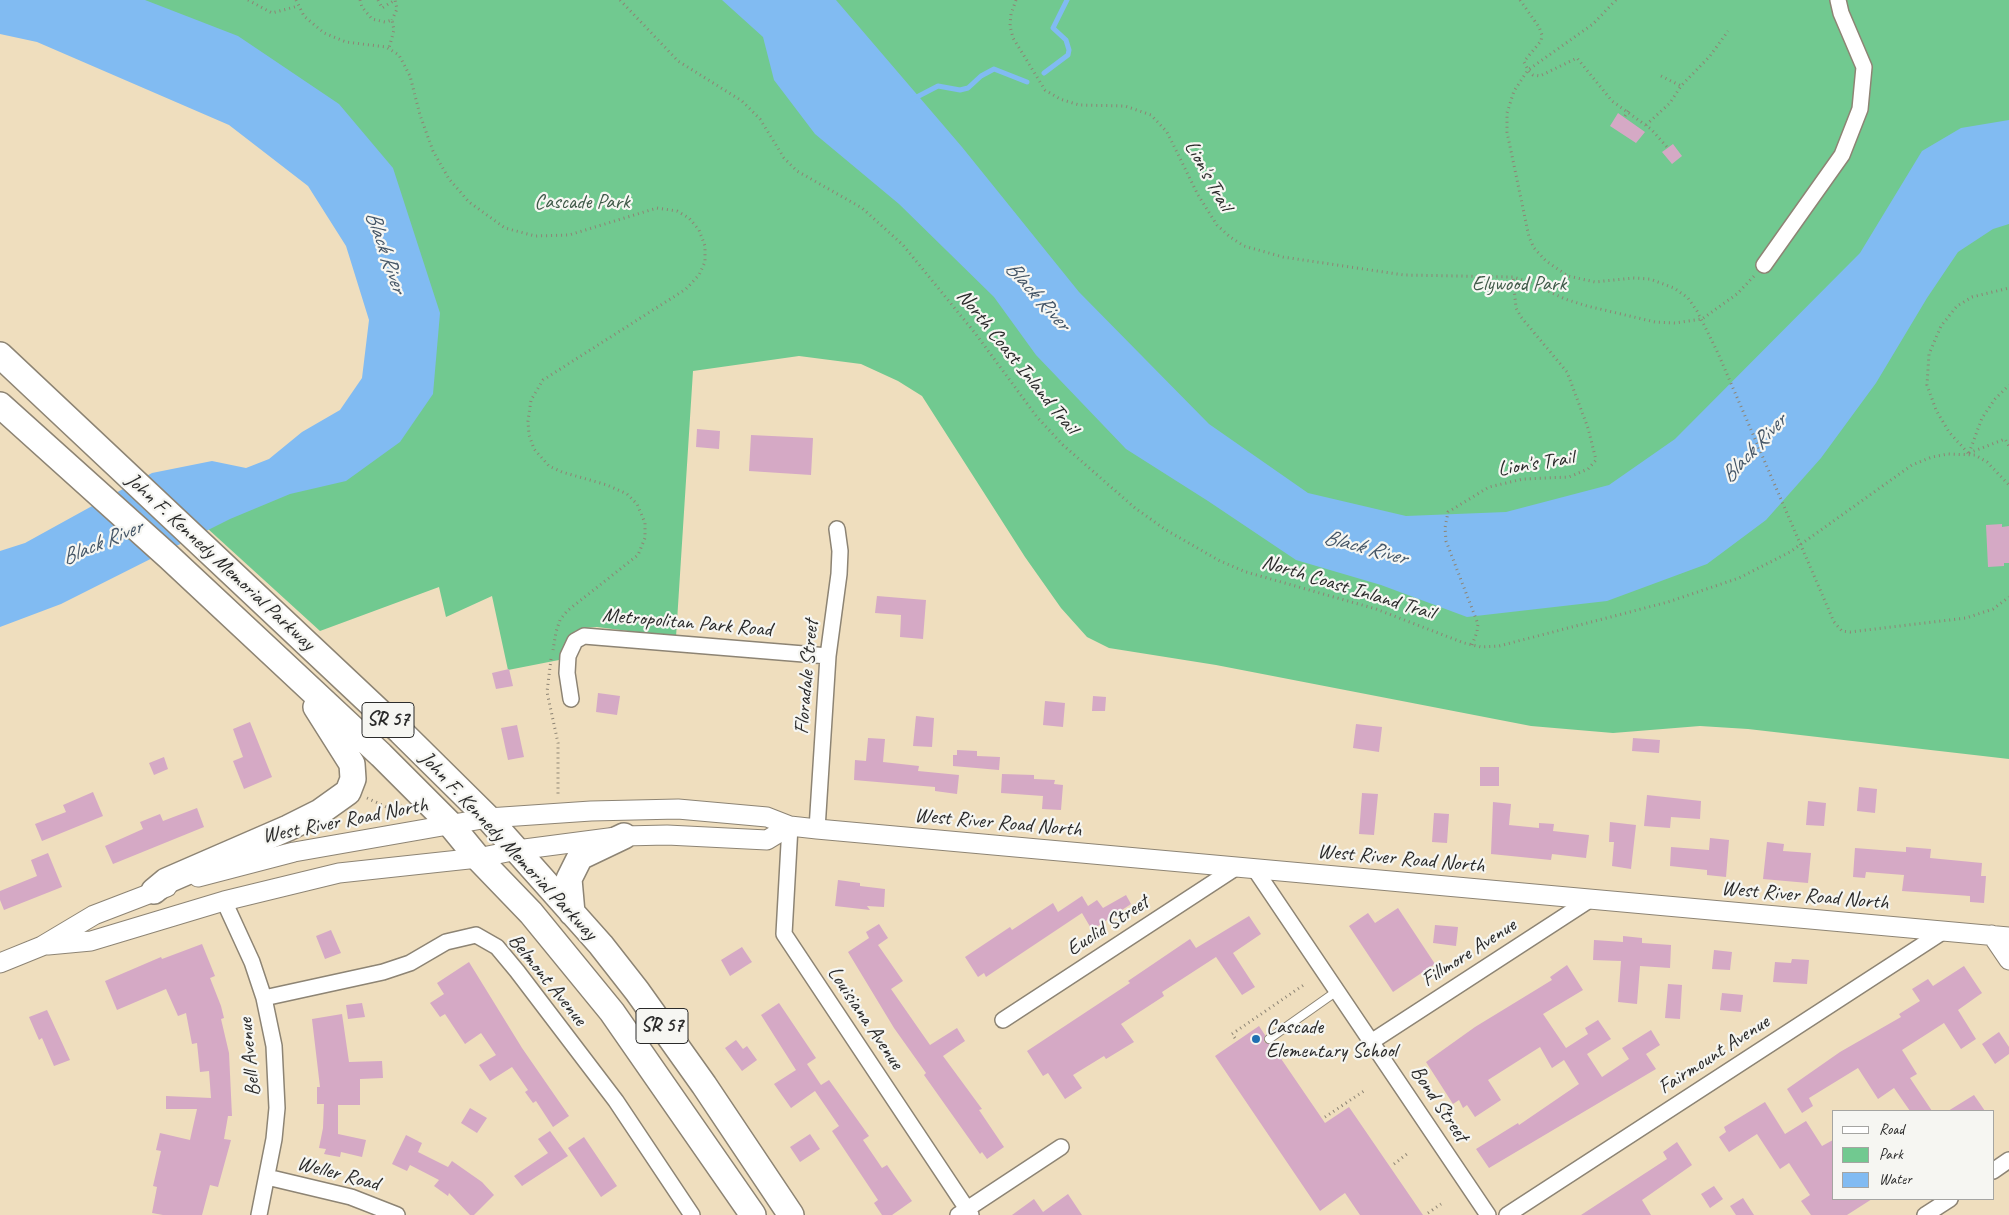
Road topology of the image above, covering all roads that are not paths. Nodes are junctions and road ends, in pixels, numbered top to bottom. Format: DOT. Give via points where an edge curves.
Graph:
graph roads {
  1 [pos="1838,0"];
  2 [pos="1764,265"];
  3 [pos="4,358"];
  4 [pos="0,405"];
  5 [pos="837,529"];
  6 [pos="828,656"];
  7 [pos="296,676"];
  8 [pos="571,699"];
  9 [pos="488,818"];
  10 [pos="450,824"];
  11 [pos="790,826"];
  12 [pos="817,829"];
  13 [pos="624,836"];
  14 [pos="516,850"];
  15 [pos="478,858"];
  16 [pos="1245,868"];
  17 [pos="154,892"];
  18 [pos="1590,899"];
  19 [pos="224,901"];
  20 [pos="572,913"];
  21 [pos="1944,931"];
  22 [pos="2001,936"];
  23 [pos="42,946"];
  24 [pos="2009,960"];
  25 [pos="0,963"];
  26 [pos="1337,991"];
  27 [pos="264,998"];
  28 [pos="1003,1020"];
  29 [pos="1269,1039"];
  30 [pos="1371,1042"];
  31 [pos="1061,1147"];
  32 [pos="2009,1160"];
  33 [pos="1994,1170"];
  34 [pos="268,1177"];
  35 [pos="1948,1200"];
  36 [pos="966,1213"];
  37 [pos="259,1215"];
  38 [pos="397,1215"];
  39 [pos="692,1215"];
  40 [pos="754,1215"];
  41 [pos="791,1215"];
  42 [pos="1488,1215"];
  43 [pos="1507,1215"];
  44 [pos="1925,1215"];
  1 -- 2 [label="street" via="1864,67 1860,109 1842,155"];
  3 -- 9 [label="highway, John F. Kennedy Memorial Parkway / SR 57"];
  4 -- 7 [label="highway, John F. Kennedy Memorial Parkway / SR 57" via="105,497"];
  5 -- 6 [label="street, Floradale Street" via="839,574"];
  6 -- 8 [label="street, Metropolitan Park Road" via="584,636 575,641 568,656"];
  6 -- 12 [label="street, Floradale Street"];
  7 -- 10 [label="highway, John F. Kennedy Memorial Parkway / SR 57"];
  7 -- 17 [label="highway" via="352,764 353,779 349,790 320,812 166,881"];
  9 -- 10 [label="street, West River Road North"];
  9 -- 11 [label="street, West River Road North" via="678,809 767,817"];
  9 -- 14 [label="highway, John F. Kennedy Memorial Parkway / SR 57"];
  10 -- 15 [label="highway, John F. Kennedy Memorial Parkway / SR 57"];
  10 -- 17 [label="street, West River Road North" via="294,852"];
  11 -- 12 [label="street, West River Road North"];
  11 -- 13 [label="street, West River Road North" via="767,840"];
  11 -- 36 [label="street, Louisiana Avenue" via="784,934"];
  12 -- 16 [label="street, West River Road North"];
  13 -- 14 [label="street, West River Road North"];
  13 -- 20 [label="highway" via="580,857 569,879"];
  14 -- 15 [label="street, West River Road North"];
  14 -- 20 [label="highway, John F. Kennedy Memorial Parkway / SR 57"];
  15 -- 19 [label="street, West River Road North" via="339,873"];
  15 -- 40 [label="highway, John F. Kennedy Memorial Parkway / SR 57" via="531,913 612,1012"];
  16 -- 18 [label="street, West River Road North"];
  16 -- 26 [label="street, Bond Street"];
  16 -- 28 [label="street, Euclid Street"];
  17 -- 23 [label="street, West River Road North" via="94,915"];
  18 -- 21 [label="street, West River Road North"];
  18 -- 30 [label="street, Fillmore Avenue"];
  19 -- 23 [label="street, West River Road North" via="91,941"];
  19 -- 27 [label="street, Bell Avenue" via="252,962"];
  20 -- 41 [label="highway, John F. Kennedy Memorial Parkway / SR 57" via="610,956 654,1015"];
  21 -- 22 [label="street, West River Road North"];
  21 -- 43 [label="street, Fairmount Avenue"];
  22 -- 24 [label="street"];
  23 -- 25 [label="street, West River Road North"];
  26 -- 29 [label="lane"];
  26 -- 30 [label="street, Bond Street"];
  27 -- 34 [label="street, Bell Avenue" via="277,1077 274,1139"];
  27 -- 39 [label="street, Belmont Avenue" via="383,972 410,963 446,942 476,935 497,947 517,971 616,1101"];
  30 -- 42 [label="street, Bond Street"];
  31 -- 36 [label="street"];
  32 -- 33 [label="street"];
  34 -- 37 [label="street, Bell Avenue"];
  34 -- 38 [label="street, Weller Road" via="351,1197"];
  35 -- 44 [label="street"];
}
